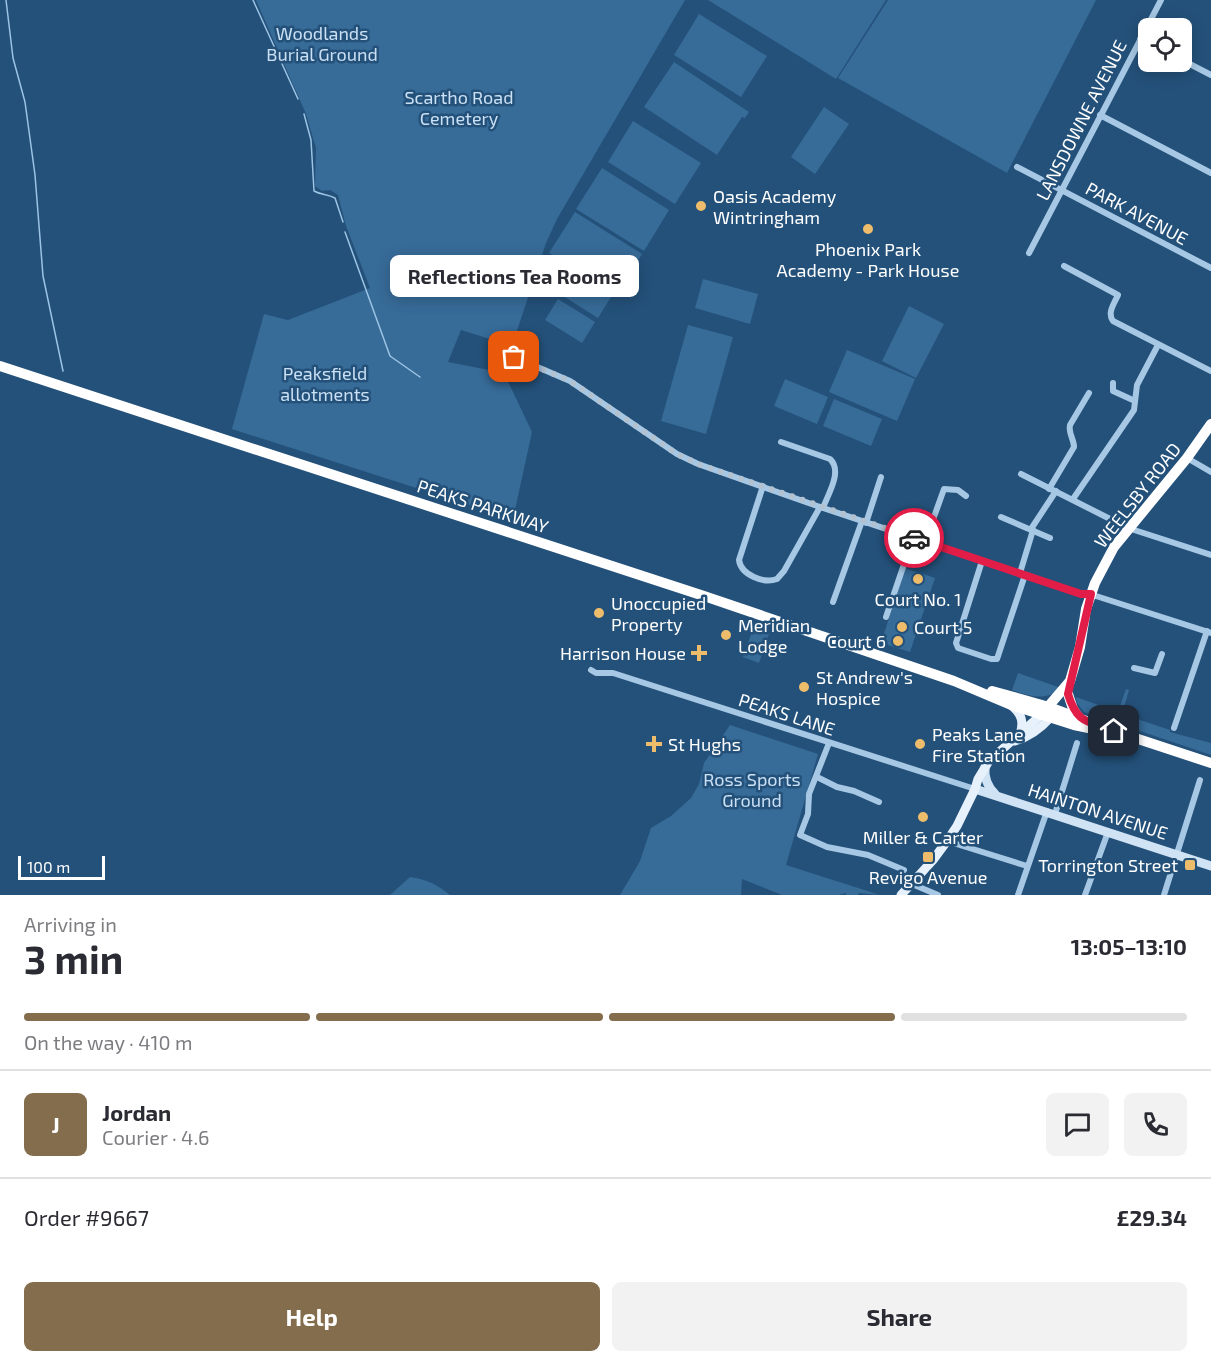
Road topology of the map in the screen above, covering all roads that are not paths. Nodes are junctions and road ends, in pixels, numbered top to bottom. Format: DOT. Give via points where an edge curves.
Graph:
graph roads {
  1 [pos="1161,0"];
  2 [pos="1151,18"];
  3 [pos="1138,43"];
  4 [pos="1192,65"];
  5 [pos="1211,75"];
  6 [pos="1100,115"];
  7 [pos="1017,167"];
  8 [pos="1211,172"];
  9 [pos="1062,190"];
  10 [pos="1029,254"];
  11 [pos="1064,266"];
  12 [pos="1211,268"];
  13 [pos="1158,345"];
  14 [pos="514,357"];
  15 [pos="0,366"];
  16 [pos="1211,371"];
  17 [pos="1113,383"];
  18 [pos="1089,393"];
  19 [pos="1136,401"];
  20 [pos="1211,424"];
  21 [pos="781,442"];
  22 [pos="1186,458"];
  23 [pos="1211,472"];
  24 [pos="1021,474"];
  25 [pos="881,477"];
  26 [pos="763,486"];
  27 [pos="1052,490"];
  28 [pos="966,496"];
  29 [pos="1073,499"];
  30 [pos="822,508"];
  31 [pos="1001,517"];
  32 [pos="864,522"];
  33 [pos="1128,528"];
  34 [pos="1032,530"];
  35 [pos="913,538"];
  36 [pos="1050,538"];
  37 [pos="925,542"];
  38 [pos="1211,555"];
  39 [pos="982,561"];
  40 [pos="1022,574"];
  41 [pos="1091,594"];
  42 [pos="833,602"];
  43 [pos="886,617"];
  44 [pos="1209,632"];
  45 [pos="1162,654"];
  46 [pos="1134,668"];
  47 [pos="591,670"];
  48 [pos="954,681"];
  49 [pos="1070,681"];
  50 [pos="1068,694"];
  51 [pos="1011,705"];
  52 [pos="1050,713"];
  53 [pos="1079,718"];
  54 [pos="1174,728"];
  55 [pos="1132,737"];
  56 [pos="1016,738"];
  57 [pos="829,743"];
  58 [pos="1077,743"];
  59 [pos="1211,762"];
  60 [pos="985,767"];
  61 [pos="817,777"];
  62 [pos="1200,780"];
  63 [pos="975,789"];
  64 [pos="995,795"];
  65 [pos="879,802"];
  66 [pos="1051,813"];
  67 [pos="1108,832"];
  68 [pos="947,841"];
  69 [pos="883,851"];
  70 [pos="1178,855"];
  71 [pos="880,860"];
  72 [pos="1027,866"];
  73 [pos="1211,866"];
  74 [pos="904,870"];
  75 [pos="912,884"];
  76 [pos="901,895"];
  77 [pos="938,895"];
  78 [pos="1018,895"];
  79 [pos="1085,895"];
  80 [pos="1164,895"];
  1 -- 2 [label="street, LANSDOWNE AVENUE"];
  3 -- 6 [label="street, LANSDOWNE AVENUE"];
  4 -- 5 [label="street"];
  6 -- 8 [label="street"];
  6 -- 9 [label="street, LANSDOWNE AVENUE"];
  7 -- 9 [label="street, PARK AVENUE"];
  9 -- 10 [label="street, LANSDOWNE AVENUE"];
  9 -- 12 [label="street, PARK AVENUE"];
  11 -- 13 [label="street" via="1118,296 1111,318"];
  13 -- 16 [label="street"];
  13 -- 19 [label="street" via="1137,384"];
  14 -- 26 [label="street" via="570,381 677,454"];
  15 -- 48 [label="highway, PEAKS PARKWAY" via="501,528"];
  17 -- 19 [label="street" via="1113,391"];
  18 -- 27 [label="street" via="1070,424 1074,447"];
  19 -- 29 [label="street" via="1134,410"];
  20 -- 22 [label="highway, WEELSBY ROAD"];
  21 -- 30 [label="street" via="835,464 836,472"];
  22 -- 23 [label="street"];
  22 -- 33 [label="highway, WEELSBY ROAD"];
  24 -- 27 [label="street"];
  25 -- 32 [label="street"];
  26 -- 30 [label="street"];
  26 -- 30 [label="street" via="739,560 746,574 772,581 781,576"];
  27 -- 29 [label="street"];
  27 -- 34 [label="street"];
  28 -- 37 [label="street" via="944,489"];
  29 -- 33 [label="street"];
  30 -- 32 [label="street"];
  31 -- 34 [label="street"];
  32 -- 35 [label="street"];
  32 -- 42 [label="street"];
  33 -- 38 [label="street"];
  33 -- 41 [label="highway, WEELSBY ROAD" via="1102,568"];
  34 -- 36 [label="street"];
  34 -- 40 [label="street"];
  35 -- 37 [label="street"];
  35 -- 43 [label="street"];
  37 -- 39 [label="street"];
  39 -- 40 [label="street"];
  39 -- 40 [label="street" via="956,643 969,652 997,659"];
  40 -- 41 [label="street"];
  41 -- 44 [label="street"];
  41 -- 49 [label="highway, WEELSBY ROAD"];
  44 -- 54 [label="street"];
  45 -- 46 [label="street" via="1155,673"];
  47 -- 57 [label="street, PEAKS LANE" via="613,673"];
  48 -- 51 [label="highway, PEAKS PARKWAY"];
  48 -- 52 [label="highway, PEAKS PARKWAY"];
  49 -- 50 [label="highway"];
  49 -- 52 [label="highway, WEELSBY ROAD"];
  50 -- 52 [label="highway"];
  50 -- 53 [label="highway"];
  51 -- 52 [label="highway, PEAKS PARKWAY"];
  51 -- 56 [label="main road" via="1022,720"];
  52 -- 53 [label="highway, PEAKS PARKWAY"];
  52 -- 55 [label="highway, PEAKS PARKWAY"];
  52 -- 56 [label="main road, WEELSBY ROAD" via="1031,734"];
  53 -- 55 [label="highway, PEAKS PARKWAY"];
  55 -- 59 [label="highway, PEAKS PARKWAY"];
  56 -- 60 [label="main road, WEELSBY ROAD"];
  57 -- 61 [label="street"];
  57 -- 63 [label="street, PEAKS LANE"];
  58 -- 66 [label="street"];
  60 -- 63 [label="main road, WEELSBY ROAD"];
  60 -- 64 [label="main road" via="988,788"];
  61 -- 65 [label="street"];
  61 -- 71 [label="street" via="800,835 827,847"];
  62 -- 70 [label="street"];
  63 -- 64 [label="main road, HAINTON AVENUE"];
  63 -- 68 [label="main road, WEELSBY ROAD"];
  64 -- 66 [label="main road, HAINTON AVENUE"];
  66 -- 67 [label="main road, HAINTON AVENUE"];
  66 -- 72 [label="street"];
  67 -- 70 [label="main road, HAINTON AVENUE"];
  67 -- 79 [label="street"];
  68 -- 72 [label="street"];
  68 -- 75 [label="main road, WEELSBY ROAD"];
  69 -- 71 [label="street"];
  70 -- 73 [label="main road, HAINTON AVENUE"];
  70 -- 80 [label="street"];
  71 -- 74 [label="street"];
  72 -- 78 [label="street"];
  75 -- 76 [label="main road, WEELSBY ROAD"];
  75 -- 77 [label="street"];
}
